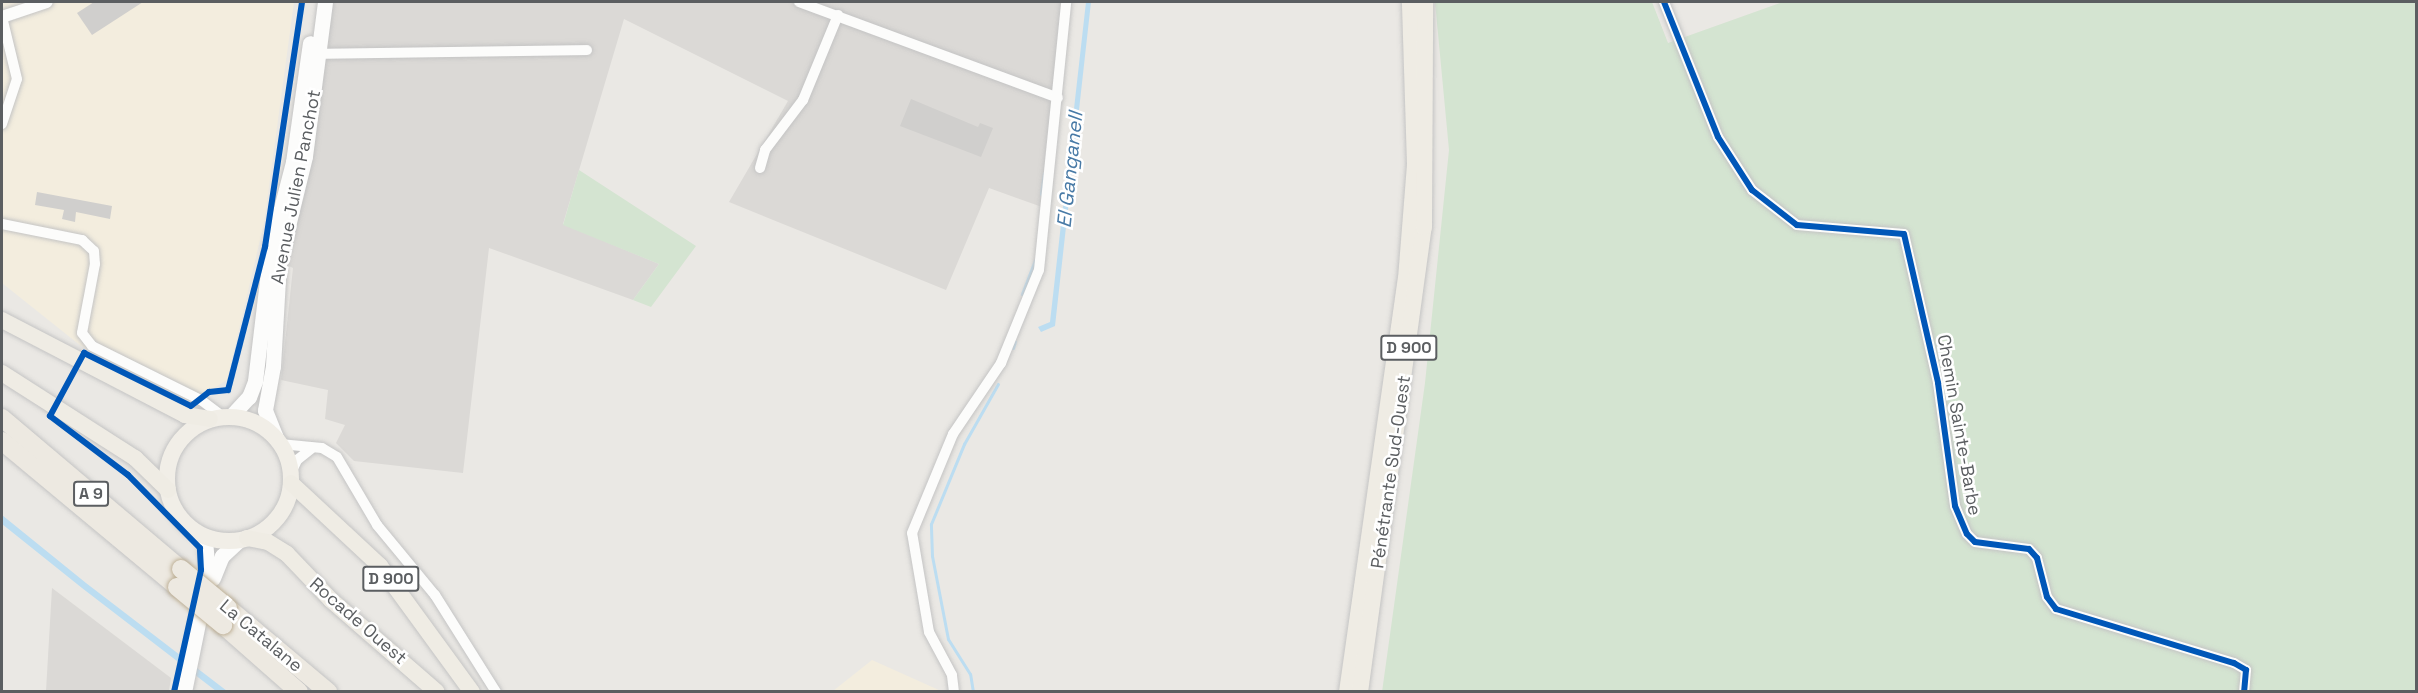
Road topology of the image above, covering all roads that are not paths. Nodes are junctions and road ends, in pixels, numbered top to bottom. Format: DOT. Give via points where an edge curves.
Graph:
graph roads {
  1 [pos="47,2"];
  2 [pos="315,2"];
  3 [pos="325,2"];
  4 [pos="799,2"];
  5 [pos="1066,2"];
  6 [pos="1410,2"];
  7 [pos="1425,2"];
  8 [pos="1664,2"];
  9 [pos="838,15"];
  10 [pos="2,17"];
  11 [pos="587,50"];
  12 [pos="315,54"];
  13 [pos="1058,98"];
  14 [pos="2,124"];
  15 [pos="760,168"];
  16 [pos="2,224"];
  17 [pos="2,320"];
  18 [pos="2,373"];
  19 [pos="218,414"];
  20 [pos="2,418"];
  21 [pos="2,441"];
  22 [pos="279,442"];
  23 [pos="314,448"];
  24 [pos="291,478"];
  25 [pos="168,489"];
  26 [pos="205,537"];
  27 [pos="242,540"];
  28 [pos="225,617"];
  29 [pos="193,651"];
  30 [pos="186,686"];
  31 [pos="299,692"];
  32 [pos="328,692"];
  33 [pos="437,692"];
  34 [pos="472,692"];
  35 [pos="496,692"];
  36 [pos="954,692"];
  37 [pos="1347,692"];
  38 [pos="1360,692"];
  39 [pos="2244,692"];
  1 -- 10 [label="street"];
  2 -- 12 [label="main road, Avenue Julien Panchot"];
  3 -- 12 [label="main road, Avenue Julien Panchot"];
  4 -- 9 [label="street"];
  5 -- 13 [label="street"];
  6 -- 37 [label="highway" via="1415,164 1406,279"];
  7 -- 38 [label="highway, Pénétrante Sud-Ouest / D 900" via="1424,227"];
  8 -- 39 [label="street, Chemin Sainte-Barbe" via="1718,137 1752,190 1797,225 1904,234 1938,383 1955,506 1967,534 1975,542 2029,549 2037,558 2047,597 2056,609 2234,663 2246,670"];
  9 -- 13 [label="street"];
  9 -- 15 [label="street" via="802,100 765,150"];
  10 -- 14 [label="street" via="17,79"];
  11 -- 12 [label="street"];
  12 -- 19 [label="main road, Avenue Julien Panchot" via="271,247 255,381 249,398"];
  12 -- 22 [label="main road, Avenue Julien Panchot" via="305,156 279,263 273,366 265,411"];
  13 -- 36 [label="street" via="1039,270 1001,363 953,434 912,533 929,632 951,675"];
  16 -- 19 [label="street" via="82,240 94,251 82,333 92,346"];
  17 -- 19 [label="highway" via="184,415"];
  18 -- 25 [label="highway" via="135,458"];
  19 -- 22 [label="main road" via="262,426"];
  19 -- 25 [label="main road" via="188,432 173,452"];
  20 -- 28 [label="highway, La Catalane / A 9, bridge" via="181,569"];
  21 -- 28 [label="highway, La Catalane / A 9, bridge" via="177,587"];
  22 -- 23 [label="street"];
  22 -- 24 [label="main road"];
  23 -- 24 [label="street" via="302,454"];
  23 -- 35 [label="street" via="336,457 387,539 435,595"];
  24 -- 27 [label="main road" via="287,502 274,522"];
  24 -- 34 [label="highway, D 900" via="391,579"];
  25 -- 26 [label="main road" via="181,517"];
  26 -- 27 [label="main road"];
  26 -- 29 [label="main road" via="208,574"];
  27 -- 29 [label="main road" via="217,566"];
  27 -- 33 [label="highway, Rocade Ouest / D 900" via="268,542 287,555 331,600"];
  28 -- 31 [label="highway, La Catalane / A 9"];
  28 -- 32 [label="highway, La Catalane / A 9"];
  29 -- 30 [label="main road"];
}
